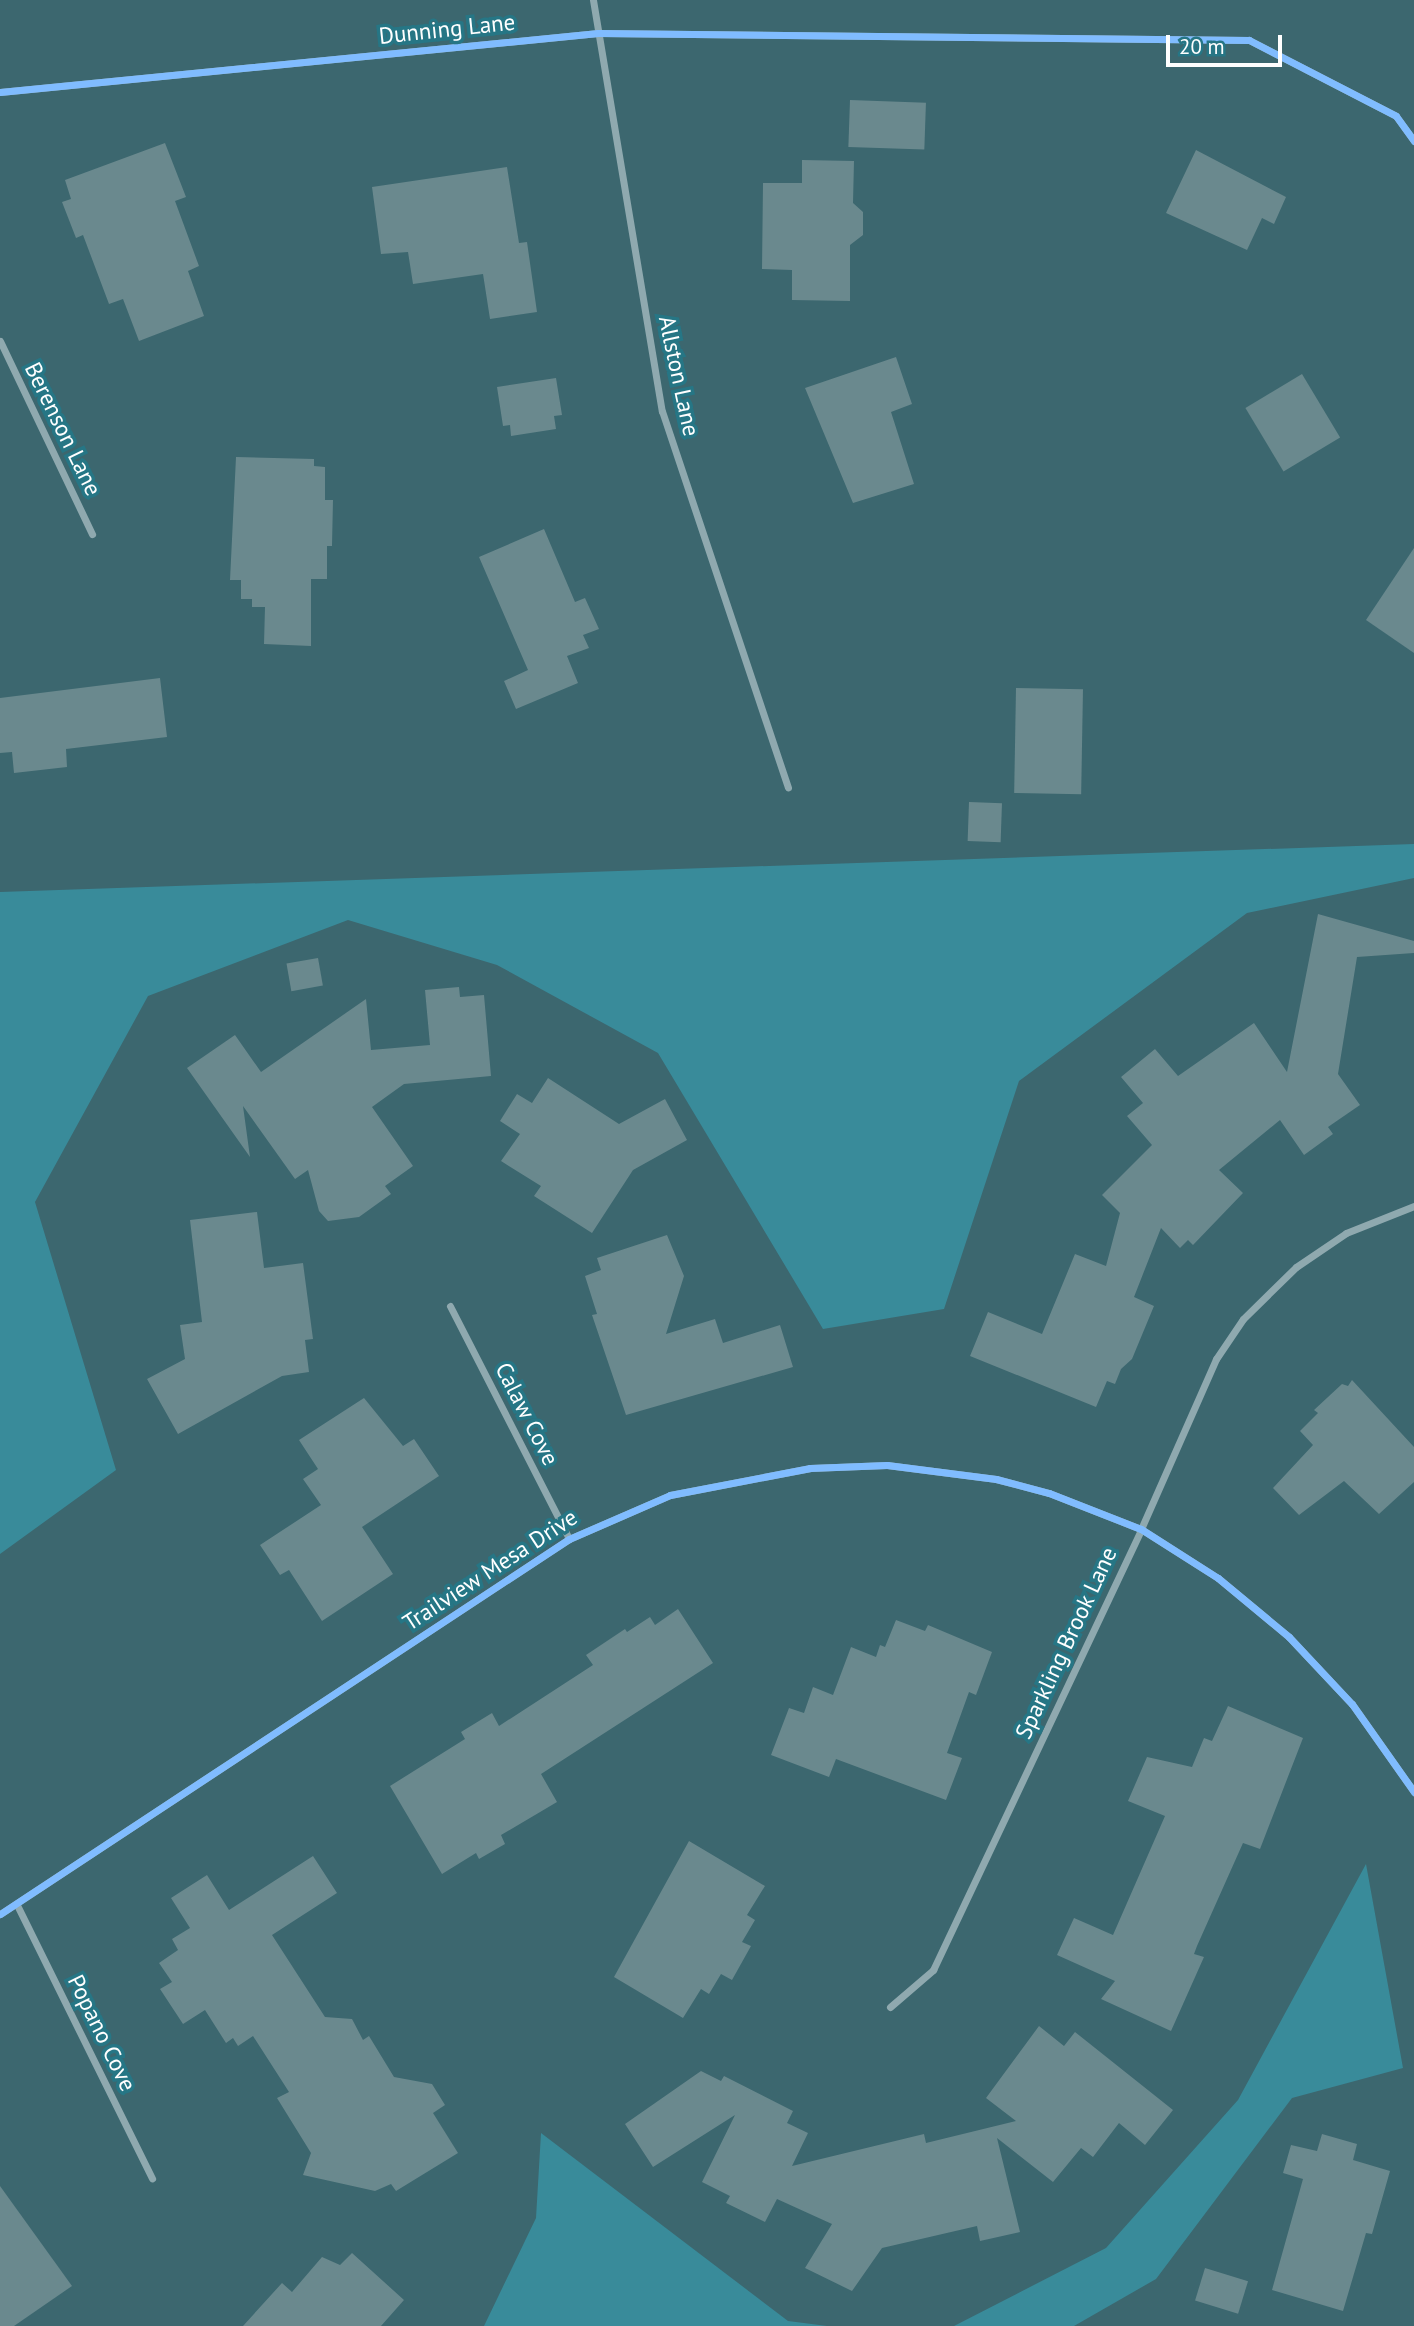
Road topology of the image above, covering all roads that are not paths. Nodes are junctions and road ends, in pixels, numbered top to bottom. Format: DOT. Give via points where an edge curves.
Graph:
graph roads {
  1 [pos="593,0"];
  2 [pos="598,33"];
  3 [pos="0,92"];
  4 [pos="1414,141"];
  5 [pos="0,341"];
  6 [pos="92,534"];
  7 [pos="788,788"];
  8 [pos="1414,1206"];
  9 [pos="450,1306"];
  10 [pos="1141,1529"];
  11 [pos="569,1539"];
  12 [pos="1414,1792"];
  13 [pos="17,1905"];
  14 [pos="0,1914"];
  15 [pos="890,2007"];
  16 [pos="152,2178"];
  1 -- 2 [label="street, Allston Lane"];
  2 -- 3 [label="street, Dunning Lane"];
  2 -- 4 [label="street, Dunning Lane" via="1249,40 1396,117"];
  2 -- 7 [label="street, Allston Lane" via="662,411"];
  5 -- 6 [label="street, Berenson Lane"];
  8 -- 10 [label="street, Sparkling Brook Lane" via="1346,1233 1296,1267 1243,1319 1196,1399"];
  9 -- 11 [label="street, Calaw Cove"];
  10 -- 11 [label="street, Trailview Mesa Drive" via="1049,1493 996,1479 887,1465 744,1477 670,1495"];
  10 -- 12 [label="street, Trailview Mesa Drive" via="1218,1578 1289,1637 1352,1704"];
  10 -- 15 [label="street, Sparkling Brook Lane" via="933,1970"];
  11 -- 13 [label="street, Trailview Mesa Drive"];
  13 -- 14 [label="street, Trailview Mesa Drive"];
  13 -- 16 [label="street, Popano Cove"];
}
